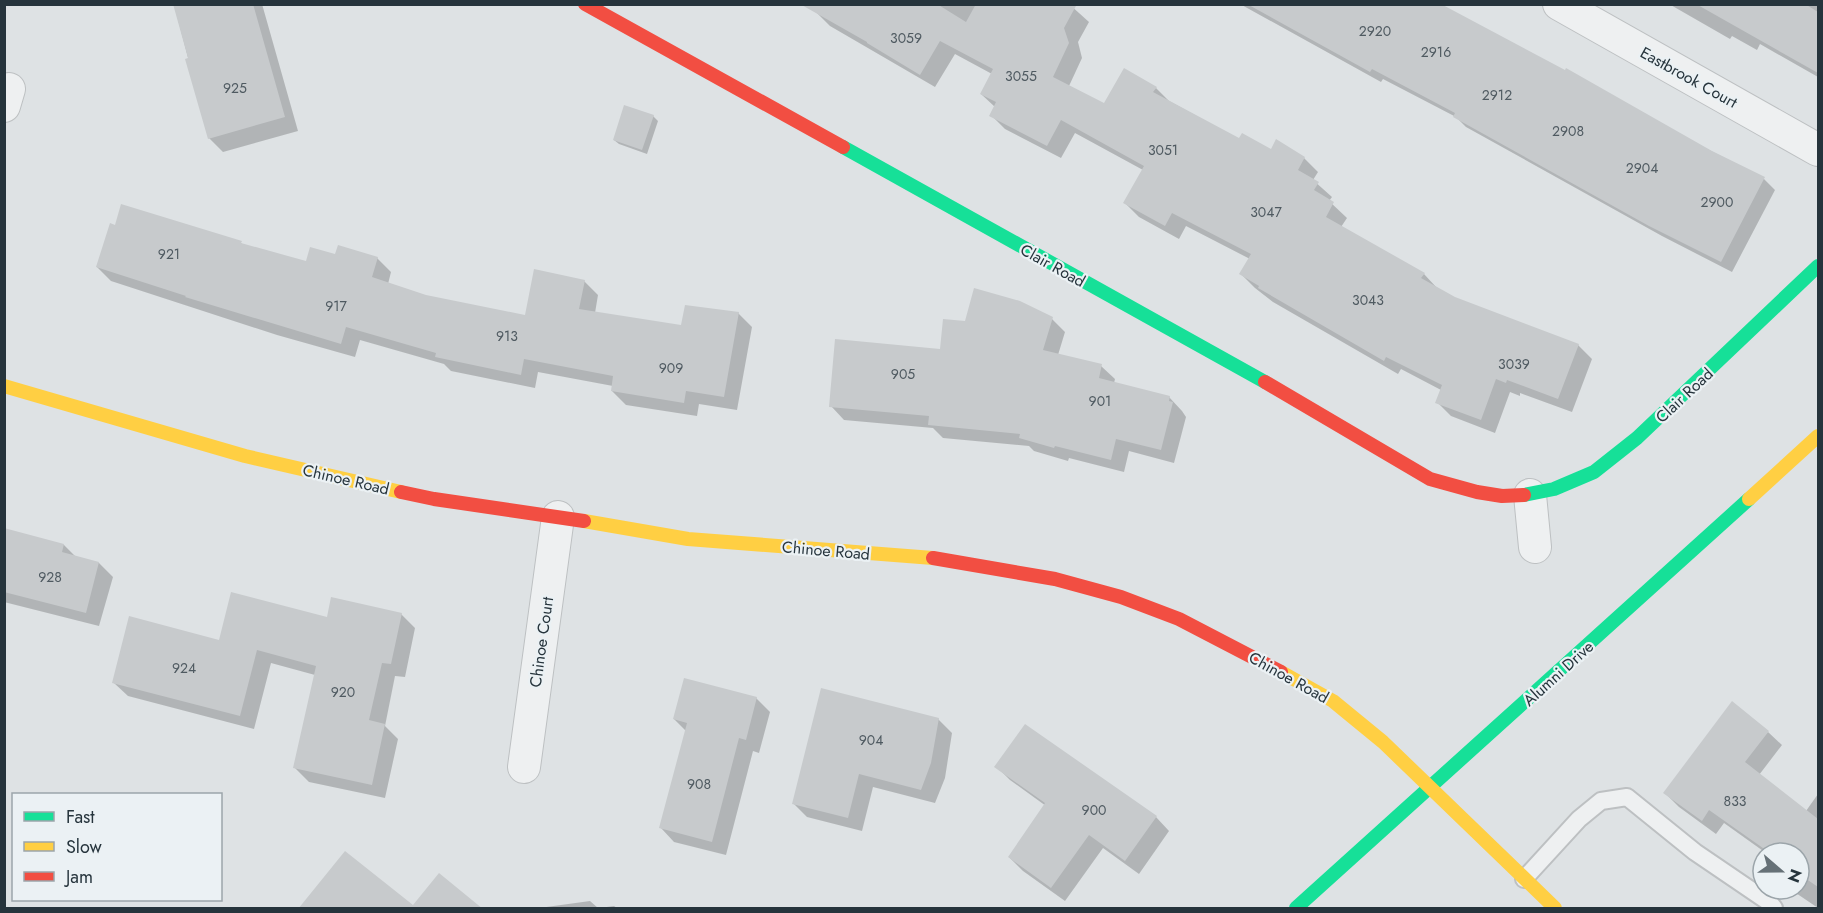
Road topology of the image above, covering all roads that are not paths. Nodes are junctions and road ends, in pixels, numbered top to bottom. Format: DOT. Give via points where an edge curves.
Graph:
graph roads {
  1 [pos="585,4"];
  2 [pos="1559,4"];
  3 [pos="1818,150"];
  4 [pos="1818,266"];
  5 [pos="4,386"];
  6 [pos="1818,436"];
  7 [pos="1530,495"];
  8 [pos="558,517"];
  9 [pos="1535,547"];
  10 [pos="524,767"];
  11 [pos="1430,788"];
  12 [pos="1524,879"];
  13 [pos="1296,909"];
  14 [pos="1555,909"];
  15 [pos="1774,909"];
  1 -- 7 [label="street, Clair Road" via="1255,376 1430,479 1477,492"];
  2 -- 3 [label="street, Eastbrook Court"];
  4 -- 7 [label="street, Clair Road" via="1637,438 1594,472"];
  5 -- 8 [label="street, Chinoe Road" via="246,456 434,499"];
  6 -- 11 [label="street, Alumni Drive"];
  7 -- 9 [label="street"];
  8 -- 10 [label="street, Chinoe Court"];
  8 -- 11 [label="street, Chinoe Road" via="688,539 943,559 1055,579 1121,597 1189,624 1333,701"];
  11 -- 12 [label="street, Chinoe Road"];
  11 -- 13 [label="street, Alumni Drive"];
  12 -- 14 [label="street, Chinoe Road"];
  12 -- 15 [label="lane" via="1579,819 1601,801 1627,797"];
}
